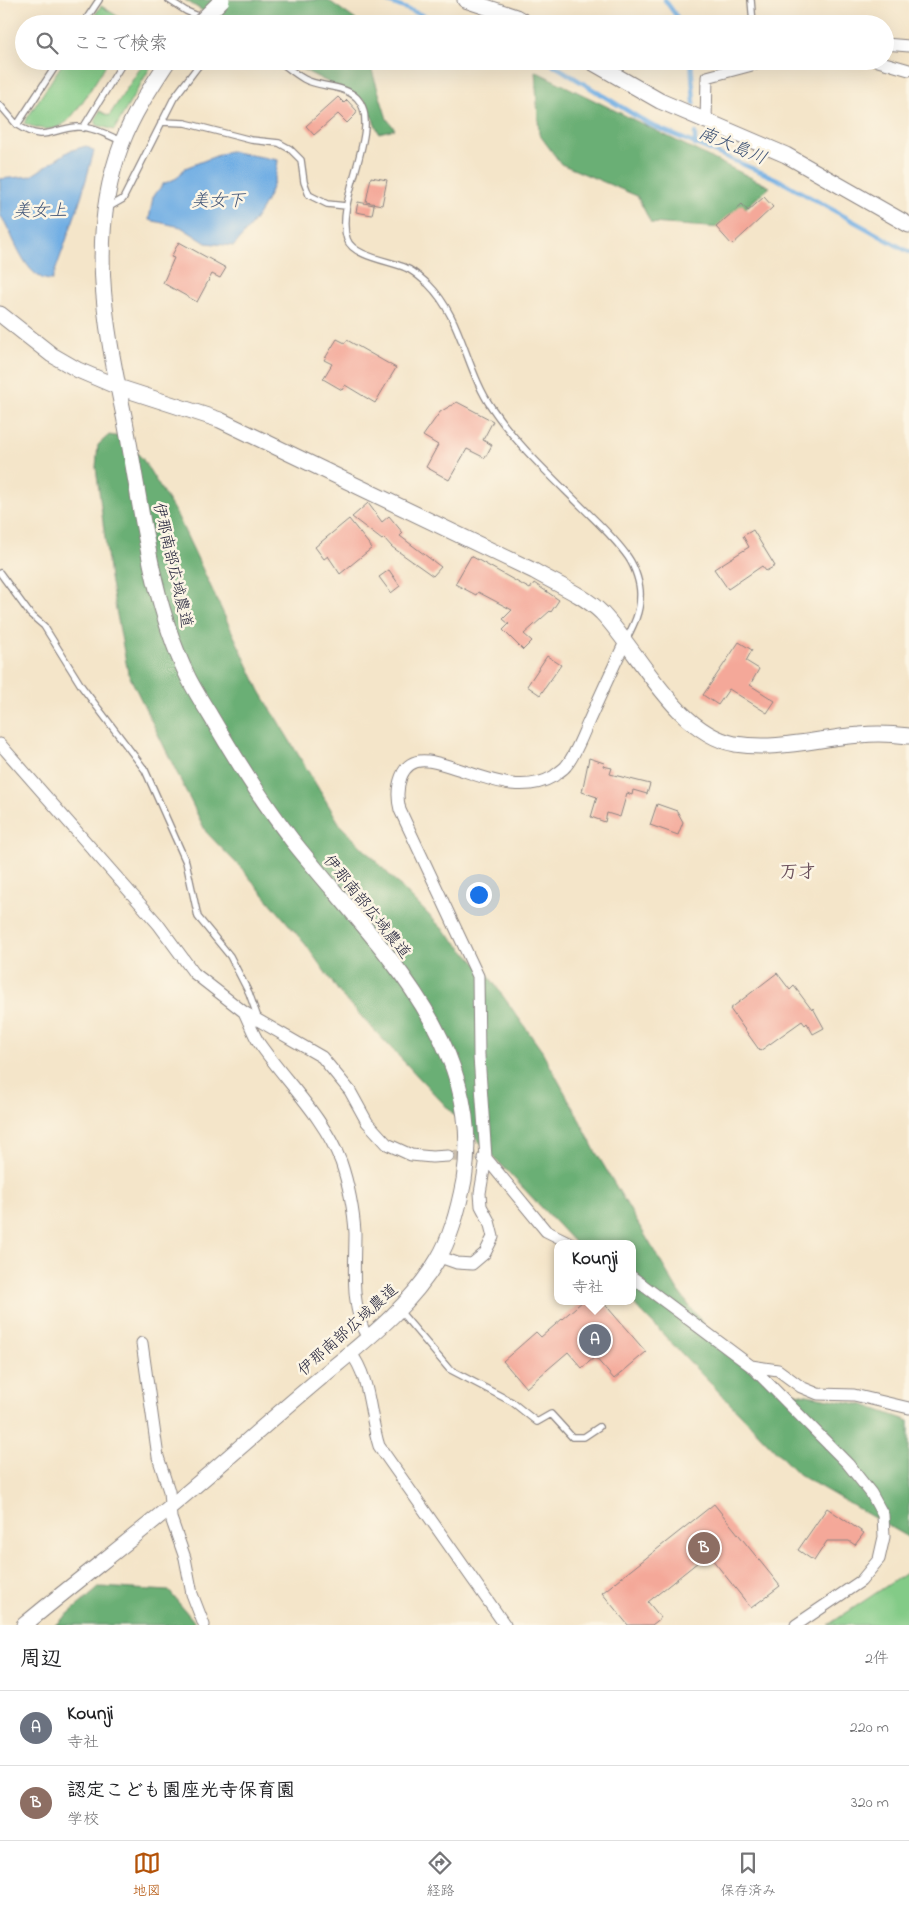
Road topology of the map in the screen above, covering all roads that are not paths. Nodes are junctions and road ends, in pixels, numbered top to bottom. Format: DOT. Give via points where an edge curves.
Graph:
graph roads {
  1 [pos="99,0"];
  2 [pos="169,0"];
  3 [pos="222,0"];
  4 [pos="465,0"];
  5 [pos="751,0"];
  6 [pos="89,15"];
  7 [pos="196,15"];
  8 [pos="207,15"];
  9 [pos="510,15"];
  10 [pos="752,15"];
  11 [pos="894,45"];
  12 [pos="909,46"];
  13 [pos="894,66"];
  14 [pos="53,70"];
  15 [pos="118,70"];
  16 [pos="162,70"];
  17 [pos="195,70"];
  18 [pos="292,70"];
  19 [pos="606,70"];
  20 [pos="732,70"];
  21 [pos="909,70"];
  22 [pos="0,105"];
  23 [pos="161,122"];
  24 [pos="706,122"];
  25 [pos="17,125"];
  26 [pos="83,128"];
  27 [pos="123,142"];
  28 [pos="346,206"];
  29 [pos="105,209"];
  30 [pos="909,225"];
  31 [pos="0,314"];
  32 [pos="118,387"];
  33 [pos="0,573"];
  34 [pos="625,642"];
  35 [pos="909,736"];
  36 [pos="0,744"];
  37 [pos="244,1012"];
  38 [pos="259,1021"];
  39 [pos="448,1156"];
  40 [pos="482,1158"];
  41 [pos="565,1240"];
  42 [pos="440,1257"];
  43 [pos="636,1279"];
  44 [pos="399,1310"];
  45 [pos="367,1337"];
  46 [pos="142,1344"];
  47 [pos="350,1352"];
  48 [pos="751,1366"];
  49 [pos="909,1408"];
  50 [pos="599,1427"];
  51 [pos="169,1508"];
  52 [pos="24,1625"];
  53 [pos="204,1625"];
  54 [pos="505,1625"];
  55 [pos="796,1625"];
  1 -- 6 [label="lane"];
  2 -- 7 [label="lane"];
  3 -- 8 [label="street, bridge"];
  4 -- 9 [label="street"];
  5 -- 10 [label="lane"];
  11 -- 12 [label="street"];
  13 -- 21 [label="street"];
  14 -- 25 [label="lane"];
  15 -- 26 [label="lane"];
  16 -- 27 [label="street, 伊那南部広域農道"];
  17 -- 23 [label="lane"];
  18 -- 28 [label="lane" via="304,79 348,92 358,99 363,110 362,142"];
  19 -- 24 [label="street" via="660,101"];
  20 -- 24 [label="street" via="707,77"];
  22 -- 25 [label="lane"];
  23 -- 28 [label="lane" via="279,143 300,160 309,195 327,204"];
  23 -- 29 [label="lane" via="123,199"];
  24 -- 30 [label="street" via="786,155"];
  25 -- 26 [label="lane" via="39,135"];
  26 -- 27 [label="lane"];
  27 -- 29 [label="street, 伊那南部広域農道"];
  28 -- 34 [label="lane" via="344,225 350,246 408,268 428,284 452,320 484,398 536,460 612,536 629,558 641,595 637,618"];
  29 -- 32 [label="street, 伊那南部広域農道" via="100,248"];
  31 -- 32 [label="street" via="52,355"];
  32 -- 34 [label="street" via="220,420 534,571 601,612"];
  32 -- 42 [label="street, 伊那南部広域農道" via="149,554 164,614 186,674 241,768 274,815 420,1002 442,1039 456,1074 466,1120 466,1169 460,1205"];
  33 -- 38 [label="lane" via="30,614 44,626 82,687 145,770 186,862 198,917 230,956"];
  34 -- 35 [label="street" via="670,702 711,734 733,743 762,747 860,735"];
  34 -- 40 [label="street" via="576,749 566,766 552,777 530,784 502,782 427,760 404,770 398,784 400,810 478,976"];
  36 -- 37 [label="street" via="158,924 194,973"];
  37 -- 38 [label="street"];
  37 -- 45 [label="street" via="258,1041 325,1129 341,1162 355,1232 353,1253 357,1303 361,1327"];
  38 -- 39 [label="street" via="322,1057 350,1091 367,1122 387,1144 412,1155"];
  40 -- 41 [label="street" via="546,1230"];
  40 -- 42 [label="street" via="481,1206 494,1237 485,1253 472,1264"];
  42 -- 44 [label="street, 伊那南部広域農道"];
  43 -- 48 [label="street"];
  44 -- 45 [label="street, 伊那南部広域農道"];
  44 -- 50 [label="lane" via="450,1369 512,1402 537,1422 551,1414 572,1437 584,1437"];
  45 -- 47 [label="street, 伊那南部広域農道"];
  46 -- 51 [label="street" via="158,1457 169,1491"];
  47 -- 51 [label="street, 伊那南部広域農道"];
  47 -- 54 [label="street" via="364,1378 373,1428 380,1446"];
  48 -- 49 [label="street" via="778,1370 801,1387 818,1394 854,1395"];
  48 -- 55 [label="street" via="848,1464 871,1493 883,1515 884,1537 879,1559 860,1581"];
  51 -- 52 [label="street, 伊那南部広域農道"];
  51 -- 53 [label="street" via="185,1558 192,1594"];
}
